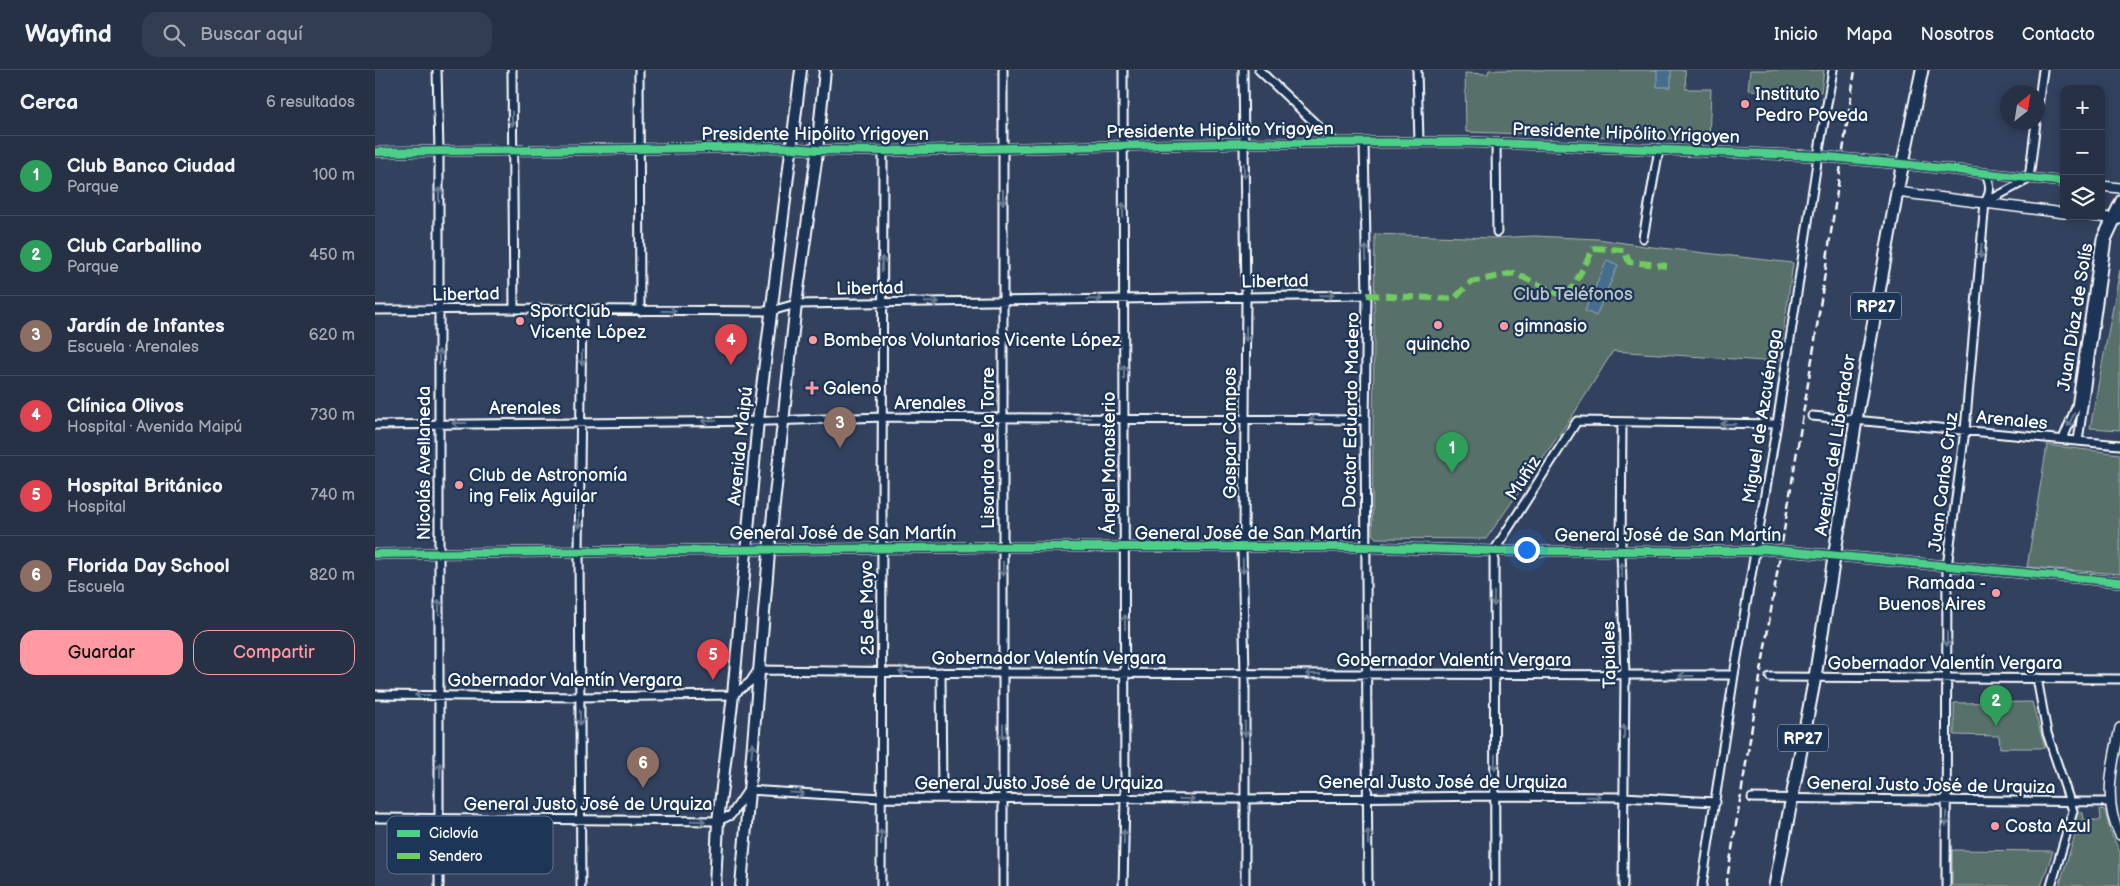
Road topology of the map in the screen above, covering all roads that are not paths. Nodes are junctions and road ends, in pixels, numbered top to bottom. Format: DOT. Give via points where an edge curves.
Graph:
graph roads {
  1 [pos="437,70"];
  2 [pos="512,70"];
  3 [pos="639,70"];
  4 [pos="801,70"];
  5 [pos="825,70"];
  6 [pos="1003,70"];
  7 [pos="1123,70"];
  8 [pos="1243,70"];
  9 [pos="1259,70"];
  10 [pos="1417,70"];
  11 [pos="1833,70"];
  12 [pos="1922,70"];
  13 [pos="2043,70"];
  14 [pos="2041,85"];
  15 [pos="2036,130"];
  16 [pos="1419,142"];
  17 [pos="1244,143"];
  18 [pos="1336,143"];
  19 [pos="1364,143"];
  20 [pos="1496,143"];
  21 [pos="1123,146"];
  22 [pos="792,148"];
  23 [pos="1003,148"];
  24 [pos="512,150"];
  25 [pos="640,150"];
  26 [pos="817,150"];
  27 [pos="1659,150"];
  28 [pos="439,151"];
  29 [pos="883,151"];
  30 [pos="375,152"];
  31 [pos="1818,156"];
  32 [pos="1902,164"];
  33 [pos="1987,174"];
  34 [pos="2029,179"];
  35 [pos="2060,182"];
  36 [pos="2105,186"];
  37 [pos="2120,188"];
  38 [pos="1897,192"];
  39 [pos="2120,200"];
  40 [pos="1985,202"];
  41 [pos="2060,211"];
  42 [pos="2117,217"];
  43 [pos="1497,232"];
  44 [pos="1643,238"];
  45 [pos="1367,295"];
  46 [pos="1246,297"];
  47 [pos="1124,299"];
  48 [pos="1003,301"];
  49 [pos="881,303"];
  50 [pos="796,304"];
  51 [pos="515,309"];
  52 [pos="375,310"];
  53 [pos="438,310"];
  54 [pos="582,310"];
  55 [pos="640,311"];
  56 [pos="771,312"];
  57 [pos="1812,416"];
  58 [pos="883,417"];
  59 [pos="1003,418"];
  60 [pos="1124,418"];
  61 [pos="1246,419"];
  62 [pos="758,420"];
  63 [pos="783,420"];
  64 [pos="1365,420"];
  65 [pos="1856,420"];
  66 [pos="580,422"];
  67 [pos="1622,423"];
  68 [pos="439,424"];
  69 [pos="1777,424"];
  70 [pos="375,425"];
  71 [pos="1965,430"];
  72 [pos="2063,440"];
  73 [pos="2078,441"];
  74 [pos="2120,445"];
  75 [pos="1003,547"];
  76 [pos="1365,547"];
  77 [pos="881,548"];
  78 [pos="1124,548"];
  79 [pos="1242,548"];
  80 [pos="747,549"];
  81 [pos="770,549"];
  82 [pos="1494,551"];
  83 [pos="1621,551"];
  84 [pos="1755,551"];
  85 [pos="579,552"];
  86 [pos="375,554"];
  87 [pos="439,554"];
  88 [pos="1835,555"];
  89 [pos="1947,567"];
  90 [pos="2120,582"];
  91 [pos="758,670"];
  92 [pos="883,672"];
  93 [pos="941,672"];
  94 [pos="1003,673"];
  95 [pos="1125,673"];
  96 [pos="1245,674"];
  97 [pos="1367,675"];
  98 [pos="1494,675"];
  99 [pos="1735,675"];
  100 [pos="1625,676"];
  101 [pos="1770,677"];
  102 [pos="1815,677"];
  103 [pos="1947,677"];
  104 [pos="2037,678"];
  105 [pos="2120,679"];
  106 [pos="440,694"];
  107 [pos="375,695"];
  108 [pos="733,695"];
  109 [pos="580,697"];
  110 [pos="2120,728"];
  111 [pos="749,790"];
  112 [pos="1495,796"];
  113 [pos="1368,797"];
  114 [pos="1623,797"];
  115 [pos="881,798"];
  116 [pos="943,798"];
  117 [pos="1004,798"];
  118 [pos="1752,798"];
  119 [pos="1125,799"];
  120 [pos="1245,799"];
  121 [pos="1792,799"];
  122 [pos="1947,801"];
  123 [pos="1716,802"];
  124 [pos="2070,802"];
  125 [pos="2111,802"];
  126 [pos="440,816"];
  127 [pos="553,819"];
  128 [pos="581,819"];
  129 [pos="719,821"];
  130 [pos="2120,835"];
  131 [pos="581,886"];
  132 [pos="715,886"];
  133 [pos="741,886"];
  134 [pos="881,886"];
  135 [pos="1003,886"];
  136 [pos="1123,886"];
  137 [pos="1245,886"];
  138 [pos="1368,886"];
  139 [pos="1495,886"];
  140 [pos="1623,886"];
  141 [pos="1702,886"];
  142 [pos="1775,886"];
  143 [pos="1946,886"];
  144 [pos="2051,886"];
  1 -- 28 [label="street, Nicolás Avellaneda"];
  2 -- 24 [label="street, one-way"];
  3 -- 25 [label="street"];
  4 -- 22 [label="main road, Avenida Maipú"];
  5 -- 26 [label="main road"];
  6 -- 23 [label="street, Lisandro de la Torre"];
  7 -- 21 [label="street, Ángel Monasterio"];
  8 -- 17 [label="street, Gaspar Campos"];
  9 -- 18 [label="street"];
  10 -- 16 [label="street"];
  11 -- 31 [label="street, Miguel de Azcuénaga"];
  12 -- 32 [label="main road, Avenida del Libertador / RP27"];
  13 -- 14 [label="street"];
  15 -- 34 [label="street"];
  16 -- 19 [label="street, Presidente Hipólito Yrigoyen"];
  16 -- 20 [label="street, Presidente Hipólito Yrigoyen"];
  17 -- 18 [label="street, Presidente Hipólito Yrigoyen"];
  17 -- 21 [label="street, Presidente Hipólito Yrigoyen"];
  17 -- 46 [label="street, Gaspar Campos, one-way"];
  18 -- 19 [label="street, Presidente Hipólito Yrigoyen"];
  45 -- 19 [label="street, Doctor Eduardo Madero, one-way"];
  20 -- 27 [label="street, Presidente Hipólito Yrigoyen"];
  20 -- 43 [label="street"];
  21 -- 23 [label="street, Presidente Hipólito Yrigoyen"];
  47 -- 21 [label="street, Ángel Monasterio, one-way"];
  22 -- 25 [label="street, Presidente Hipólito Yrigoyen"];
  22 -- 26 [label="street, Presidente Hipólito Yrigoyen"];
  22 -- 56 [label="main road, Avenida Maipú"];
  23 -- 29 [label="street, Presidente Hipólito Yrigoyen"];
  23 -- 48 [label="street, Lisandro de la Torre, one-way"];
  24 -- 25 [label="street, Presidente Hipólito Yrigoyen"];
  24 -- 28 [label="street, Presidente Hipólito Yrigoyen"];
  24 -- 51 [label="street"];
  25 -- 55 [label="street"];
  26 -- 29 [label="street, Presidente Hipólito Yrigoyen"];
  26 -- 50 [label="main road"];
  27 -- 31 [label="street, Presidente Hipólito Yrigoyen"];
  27 -- 44 [label="street"];
  28 -- 30 [label="street, Presidente Hipólito Yrigoyen"];
  53 -- 28 [label="street, Nicolás Avellaneda, one-way"];
  49 -- 29 [label="street, 25 de Mayo, one-way"];
  31 -- 32 [label="street, Presidente Hipólito Yrigoyen"];
  31 -- 69 [label="street, Miguel de Azcuénaga"];
  32 -- 33 [label="street, Presidente Hipólito Yrigoyen"];
  32 -- 38 [label="main road, Avenida del Libertador / RP27"];
  33 -- 34 [label="street, Presidente Hipólito Yrigoyen"];
  33 -- 40 [label="street, Juan Carlos Cruz" via="1990,193"];
  34 -- 35 [label="street, Presidente Hipólito Yrigoyen"];
  34 -- 40 [label="street"];
  36 -- 37 [label="street"];
  38 -- 40 [label="street"];
  38 -- 65 [label="main road, Avenida del Libertador / RP27"];
  39 -- 42 [label="street, Juan Díaz de Solís"];
  40 -- 41 [label="street"];
  40 -- 71 [label="street, Juan Carlos Cruz, one-way"];
  42 -- 72 [label="street, Juan Díaz de Solís, one-way" via="2101,239 2076,407"];
  42 -- 73 [label="street, Juan Díaz de Solís" via="2107,240"];
  46 -- 45 [label="street, Libertad, one-way"];
  45 -- 64 [label="street, Doctor Eduardo Madero"];
  46 -- 47 [label="street, Libertad"];
  46 -- 61 [label="street, Gaspar Campos, one-way"];
  48 -- 47 [label="street, Libertad, one-way"];
  60 -- 47 [label="street, Ángel Monasterio, one-way"];
  49 -- 48 [label="street, Libertad, one-way"];
  48 -- 59 [label="street, Lisandro de la Torre"];
  49 -- 50 [label="street, Libertad"];
  49 -- 58 [label="street, 25 de Mayo"];
  50 -- 56 [label="street, Libertad"];
  50 -- 63 [label="main road"];
  51 -- 53 [label="street, Libertad"];
  51 -- 54 [label="street, Libertad"];
  52 -- 53 [label="street, Libertad"];
  68 -- 53 [label="street, Nicolás Avellaneda, one-way"];
  54 -- 55 [label="street, Libertad"];
  54 -- 66 [label="street, one-way"];
  55 -- 56 [label="street, Libertad, one-way"];
  56 -- 62 [label="main road, Avenida Maipú"];
  57 -- 65 [label="street, Arenales"];
  58 -- 59 [label="street, Arenales"];
  58 -- 63 [label="street, Arenales"];
  58 -- 77 [label="street, 25 de Mayo"];
  60 -- 59 [label="street, Arenales, one-way"];
  59 -- 75 [label="street, Lisandro de la Torre"];
  60 -- 61 [label="street, Arenales"];
  60 -- 78 [label="street, Ángel Monasterio"];
  64 -- 61 [label="street, Arenales, one-way"];
  61 -- 79 [label="street, Gaspar Campos"];
  62 -- 63 [label="street, Arenales"];
  62 -- 66 [label="street, Arenales, one-way"];
  62 -- 80 [label="main road, Avenida Maipú"];
  63 -- 81 [label="main road"];
  64 -- 76 [label="street, Doctor Eduardo Madero"];
  65 -- 71 [label="street, Arenales"];
  65 -- 88 [label="main road, Avenida del Libertador / RP27"];
  66 -- 68 [label="street, Arenales, one-way"];
  66 -- 85 [label="street, one-way"];
  69 -- 67 [label="street, one-way"];
  67 -- 82 [label="street, Muñiz" via="1577,421"];
  67 -- 83 [label="street, Tapiales"];
  68 -- 70 [label="street, Arenales"];
  68 -- 87 [label="street, Nicolás Avellaneda"];
  69 -- 84 [label="street, Miguel de Azcuénaga"];
  71 -- 72 [label="street, Arenales"];
  71 -- 89 [label="street, Juan Carlos Cruz"];
  72 -- 73 [label="street, Arenales"];
  73 -- 74 [label="street, Arenales"];
  75 -- 77 [label="street, General José de San Martín"];
  75 -- 78 [label="street, General José de San Martín"];
  75 -- 94 [label="street, Lisandro de la Torre, one-way"];
  76 -- 79 [label="street, General José de San Martín"];
  76 -- 82 [label="street, General José de San Martín"];
  97 -- 76 [label="street, Doctor Eduardo Madero, one-way"];
  77 -- 81 [label="street, General José de San Martín"];
  77 -- 92 [label="street, 25 de Mayo"];
  78 -- 79 [label="street, General José de San Martín"];
  95 -- 78 [label="street, Ángel Monasterio, one-way"];
  79 -- 96 [label="street, Gaspar Campos, one-way"];
  80 -- 81 [label="street, General José de San Martín"];
  80 -- 85 [label="street, General José de San Martín"];
  80 -- 108 [label="main road, Avenida Maipú"];
  81 -- 91 [label="main road"];
  82 -- 83 [label="street, General José de San Martín"];
  82 -- 98 [label="street, one-way"];
  83 -- 84 [label="street, General José de San Martín"];
  100 -- 83 [label="street, Tapiales, one-way"];
  84 -- 88 [label="street, General José de San Martín" via="1780,549"];
  84 -- 99 [label="street, Miguel de Azcuénaga"];
  85 -- 87 [label="street, General José de San Martín"];
  85 -- 109 [label="street"];
  86 -- 87 [label="street, General José de San Martín"];
  106 -- 87 [label="street, Nicolás Avellaneda, one-way"];
  88 -- 89 [label="street, General José de San Martín"];
  88 -- 102 [label="main road, Avenida del Libertador / RP27"];
  89 -- 90 [label="street, General José de San Martín"];
  89 -- 103 [label="street, Juan Carlos Cruz, one-way"];
  91 -- 92 [label="street, Gobernador Valentín Vergara"];
  91 -- 108 [label="street" via="750,682"];
  111 -- 91 [label="main road, one-way"];
  93 -- 92 [label="street, Gobernador Valentín Vergara, one-way"];
  92 -- 115 [label="street, 25 de Mayo"];
  93 -- 94 [label="street, Gobernador Valentín Vergara"];
  93 -- 116 [label="street"];
  94 -- 95 [label="street, Gobernador Valentín Vergara"];
  94 -- 117 [label="street, Lisandro de la Torre, one-way"];
  95 -- 96 [label="street, Gobernador Valentín Vergara"];
  95 -- 119 [label="street, Ángel Monasterio"];
  97 -- 96 [label="street, Gobernador Valentín Vergara, one-way"];
  96 -- 120 [label="street, Gaspar Campos, one-way"];
  97 -- 98 [label="street, Gobernador Valentín Vergara"];
  97 -- 113 [label="street, Doctor Eduardo Madero"];
  98 -- 100 [label="street, Gobernador Valentín Vergara"];
  98 -- 112 [label="street, one-way"];
  99 -- 100 [label="street, Gobernador Valentín Vergara, one-way"];
  99 -- 123 [label="street, Miguel de Azcuénaga"];
  114 -- 100 [label="street, Tapiales, one-way"];
  101 -- 102 [label="street, Gobernador Valentín Vergara"];
  102 -- 103 [label="street, Gobernador Valentín Vergara"];
  102 -- 121 [label="main road, Avenida del Libertador / RP27"];
  103 -- 104 [label="street, Gobernador Valentín Vergara"];
  103 -- 122 [label="street, Juan Carlos Cruz"];
  104 -- 105 [label="street, Gobernador Valentín Vergara"];
  104 -- 124 [label="street" via="2047,733"];
  106 -- 107 [label="street, Gobernador Valentín Vergara, one-way"];
  106 -- 109 [label="street, Gobernador Valentín Vergara"];
  126 -- 106 [label="street, Nicolás Avellaneda, one-way"];
  108 -- 109 [label="street, Gobernador Valentín Vergara"];
  108 -- 129 [label="main road, Avenida Maipú"];
  109 -- 128 [label="street, one-way"];
  110 -- 125 [label="street"];
  111 -- 115 [label="street, General Justo José de Urquiza, one-way"];
  111 -- 129 [label="street, General Justo José de Urquiza" via="731,814"];
  111 -- 133 [label="main road"];
  112 -- 113 [label="street, General Justo José de Urquiza"];
  112 -- 114 [label="street, General Justo José de Urquiza, one-way"];
  112 -- 139 [label="street"];
  113 -- 120 [label="street, General Justo José de Urquiza"];
  138 -- 113 [label="street, Doctor Eduardo Madero, one-way"];
  114 -- 123 [label="street, General Justo José de Urquiza"];
  114 -- 140 [label="street, Tapiales"];
  115 -- 116 [label="street, General Justo José de Urquiza"];
  134 -- 115 [label="street, 25 de Mayo, one-way"];
  116 -- 117 [label="street, General Justo José de Urquiza"];
  117 -- 119 [label="street, General Justo José de Urquiza"];
  117 -- 135 [label="street, Lisandro de la Torre"];
  118 -- 121 [label="street, General Justo José de Urquiza"];
  119 -- 120 [label="street, General Justo José de Urquiza, one-way"];
  136 -- 119 [label="street, Ángel Monasterio, one-way"];
  120 -- 137 [label="street, Gaspar Campos"];
  121 -- 122 [label="street, General Justo José de Urquiza"];
  121 -- 142 [label="main road, Avenida del Libertador / RP27"];
  122 -- 124 [label="street, General Justo José de Urquiza"];
  122 -- 143 [label="street, Juan Carlos Cruz, one-way"];
  123 -- 141 [label="street, Miguel de Azcuénaga"];
  124 -- 125 [label="street, General Justo José de Urquiza"];
  124 -- 144 [label="street" via="2073,811"];
  125 -- 130 [label="street" via="2115,827"];
  127 -- 128 [label="street, General Justo José de Urquiza"];
  128 -- 129 [label="street, General Justo José de Urquiza, one-way"];
  128 -- 131 [label="street"];
  129 -- 132 [label="main road, Avenida Maipú"];
}
